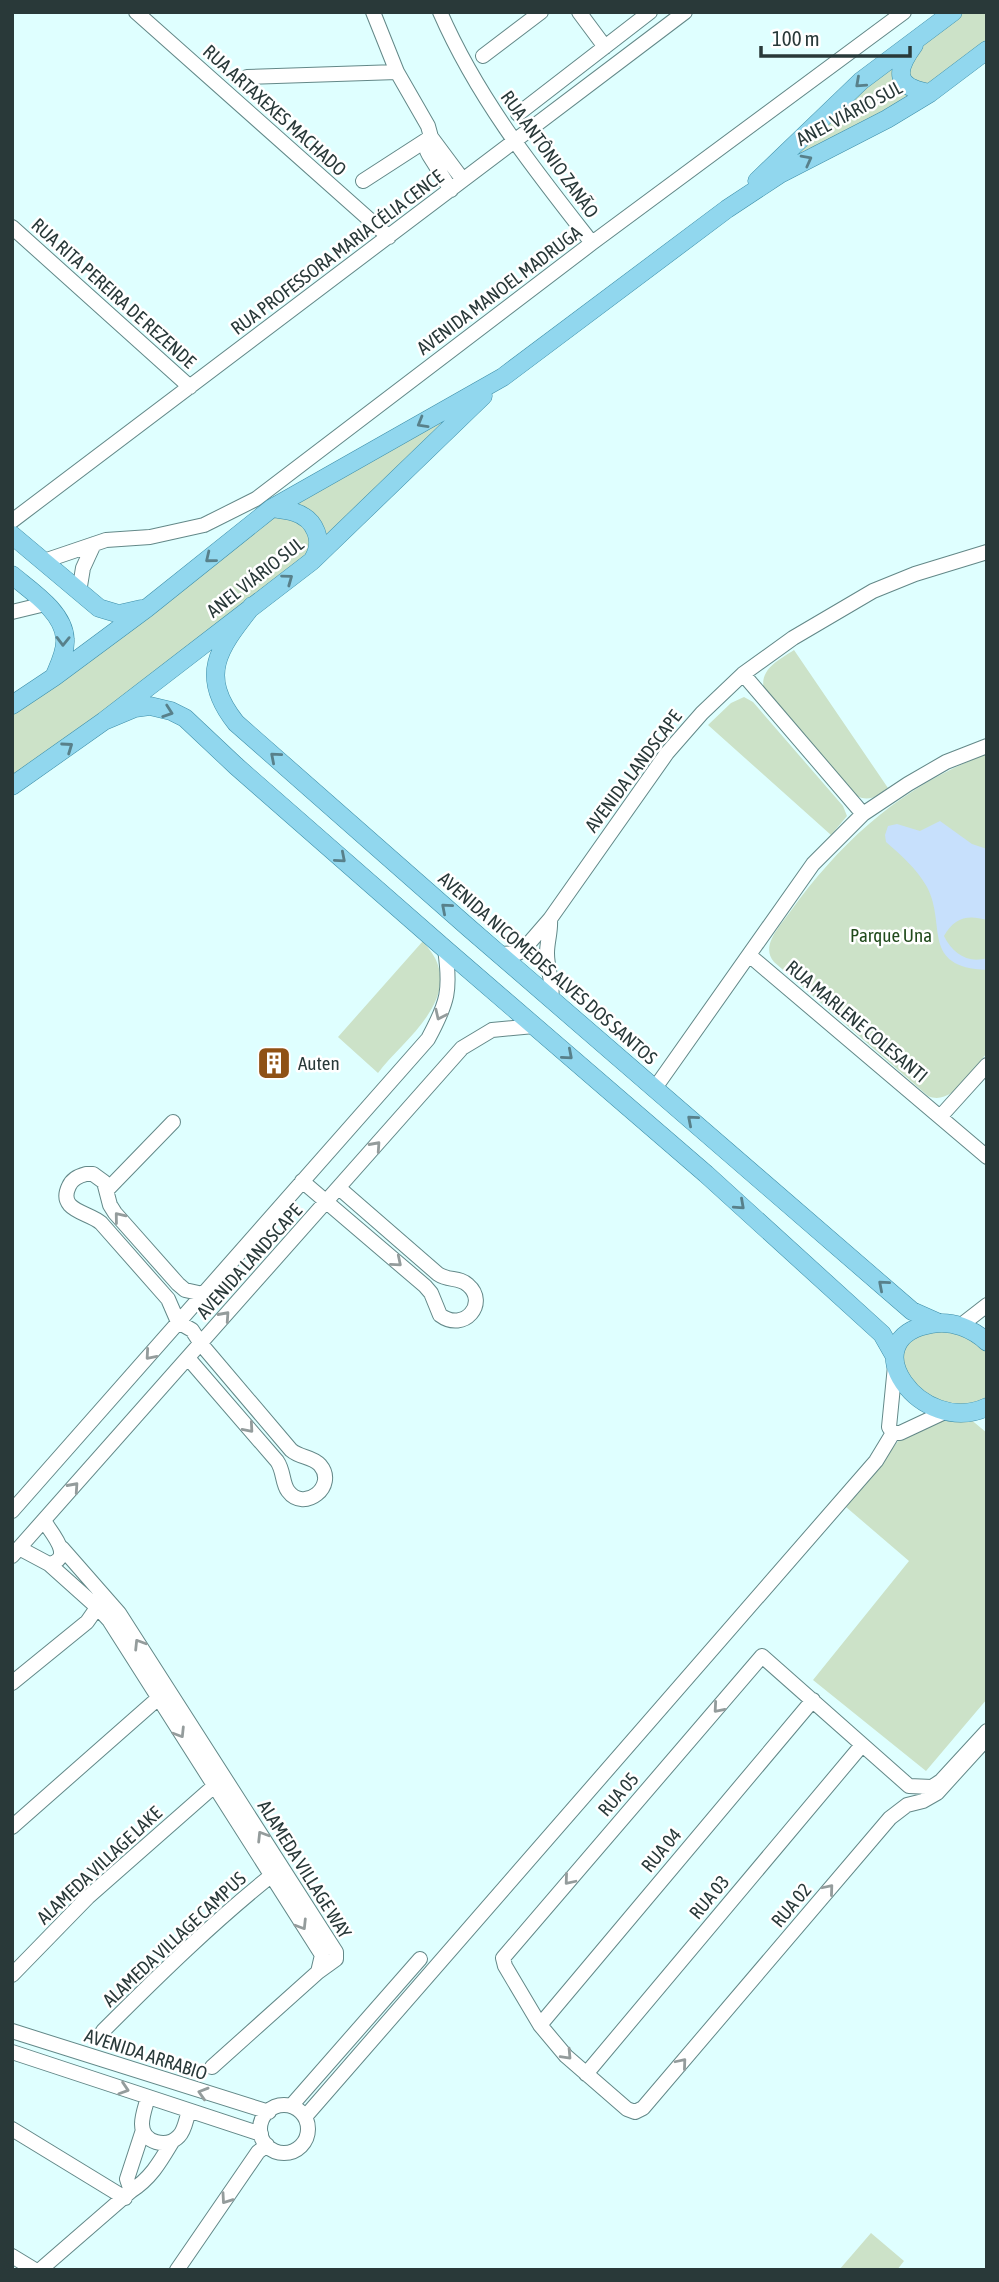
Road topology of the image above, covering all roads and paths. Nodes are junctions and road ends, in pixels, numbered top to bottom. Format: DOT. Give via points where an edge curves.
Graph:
graph roads {
  1 [pos="136,12"];
  2 [pos="373,12"];
  3 [pos="440,12"];
  4 [pos="541,12"];
  5 [pos="579,12"];
  6 [pos="650,12"];
  7 [pos="685,12"];
  8 [pos="904,12"];
  9 [pos="953,12"];
  10 [pos="923,33"];
  11 [pos="605,47"];
  12 [pos="987,50"];
  13 [pos="483,56"];
  14 [pos="397,72"];
  15 [pos="247,77"];
  16 [pos="930,93"];
  17 [pos="518,114"];
  18 [pos="431,137"];
  19 [pos="513,141"];
  20 [pos="363,181"];
  21 [pos="457,185"];
  22 [pos="727,209"];
  23 [pos="12,227"];
  24 [pos="389,237"];
  25 [pos="592,243"];
  26 [pos="503,377"];
  27 [pos="190,387"];
  28 [pos="272,508"];
  29 [pos="12,521"];
  30 [pos="12,535"];
  31 [pos="94,544"];
  32 [pos="987,552"];
  33 [pos="44,561"];
  34 [pos="312,561"];
  35 [pos="12,575"];
  36 [pos="79,592"];
  37 [pos="45,604"];
  38 [pos="252,606"];
  39 [pos="147,608"];
  40 [pos="12,612"];
  41 [pos="743,674"];
  42 [pos="54,677"];
  43 [pos="12,705"];
  44 [pos="104,721"];
  45 [pos="987,746"];
  46 [pos="12,786"];
  47 [pos="863,814"];
  48 [pos="550,919"];
  49 [pos="469,928"];
  50 [pos="444,948"];
  51 [pos="499,954"];
  52 [pos="750,955"];
  53 [pos="551,999"];
  54 [pos="534,1026"];
  55 [pos="987,1065"];
  56 [pos="655,1088"];
  57 [pos="940,1117"];
  58 [pos="173,1122"];
  59 [pos="727,1151"];
  60 [pos="987,1157"];
  61 [pos="706,1174"];
  62 [pos="302,1181"];
  63 [pos="339,1188"];
  64 [pos="108,1189"];
  65 [pos="326,1202"];
  66 [pos="377,1221"];
  67 [pos="366,1236"];
  68 [pos="150,1253"];
  69 [pos="137,1265"];
  70 [pos="203,1294"];
  71 [pos="987,1305"];
  72 [pos="178,1322"];
  73 [pos="939,1322"];
  74 [pos="960,1326"];
  75 [pos="987,1342"];
  76 [pos="201,1343"];
  77 [pos="187,1358"];
  78 [pos="895,1360"];
  79 [pos="238,1387"];
  80 [pos="224,1400"];
  81 [pos="978,1409"];
  82 [pos="947,1411"];
  83 [pos="987,1424"];
  84 [pos="893,1433"];
  85 [pos="12,1511"];
  86 [pos="44,1521"];
  87 [pos="62,1548"];
  88 [pos="16,1552"];
  89 [pos="49,1564"];
  90 [pos="102,1602"];
  91 [pos="12,1684"];
  92 [pos="163,1694"];
  93 [pos="813,1700"];
  94 [pos="987,1731"];
  95 [pos="987,1738"];
  96 [pos="862,1745"];
  97 [pos="219,1781"];
  98 [pos="918,1792"];
  99 [pos="12,1827"];
  100 [pos="277,1872"];
  101 [pos="420,1959"];
  102 [pos="12,1975"];
  103 [pos="540,2025"];
  104 [pos="12,2031"];
  105 [pos="103,2031"];
  106 [pos="12,2052"];
  107 [pos="103,2062"];
  108 [pos="212,2067"];
  109 [pos="586,2074"];
  110 [pos="96,2080"];
  111 [pos="148,2097"];
  112 [pos="291,2106"];
  113 [pos="189,2110"];
  114 [pos="269,2112"];
  115 [pos="305,2117"];
  116 [pos="12,2129"];
  117 [pos="143,2130"];
  118 [pos="264,2140"];
  119 [pos="172,2142"];
  120 [pos="128,2195"];
  121 [pos="12,2256"];
  122 [pos="37,2270"];
  123 [pos="177,2270"];
  1 -- 24 [label="street, RUA ARTAXEXES MACHADO"];
  2 -- 14 [label="street"];
  3 -- 19 [label="street, RUA ANTÔNIO ZANÃO"];
  4 -- 13 [label="street"];
  5 -- 11 [label="street"];
  6 -- 11 [label="street"];
  7 -- 19 [label="street, RUA PROFESSORA MARIA CÉLIA CENCE"];
  8 -- 25 [label="street, AVENIDA MANOEL MADRUGA"];
  9 -- 10 [label="main road, ANEL VIÁRIO SUL"];
  10 -- 16 [label="main road" via="903,61 900,74 915,90"];
  10 -- 22 [label="main road, ANEL VIÁRIO SUL, one-way" via="861,81"];
  11 -- 17 [label="street"];
  12 -- 16 [label="main road, ANEL VIÁRIO SUL"];
  14 -- 15 [label="street"];
  14 -- 18 [label="street"];
  22 -- 16 [label="main road, ANEL VIÁRIO SUL, one-way" via="780,174"];
  18 -- 20 [label="street"];
  18 -- 21 [label="street"];
  19 -- 21 [label="street, RUA PROFESSORA MARIA CÉLIA CENCE"];
  19 -- 25 [label="street, RUA ANTÔNIO ZANÃO"];
  21 -- 24 [label="street, RUA PROFESSORA MARIA CÉLIA CENCE"];
  22 -- 26 [label="main road, ANEL VIÁRIO SUL"];
  23 -- 27 [label="street, RUA RITA PEREIRA DE REZENDE"];
  24 -- 27 [label="street, RUA PROFESSORA MARIA CÉLIA CENCE"];
  25 -- 31 [label="street, AVENIDA MANOEL MADRUGA" via="256,499 177,533"];
  26 -- 28 [label="main road, ANEL VIÁRIO SUL, one-way"];
  26 -- 34 [label="main road, ANEL VIÁRIO SUL"];
  27 -- 29 [label="street, RUA PROFESSORA MARIA CÉLIA CENCE"];
  28 -- 34 [label="main road" via="295,512 312,522 319,544"];
  28 -- 39 [label="main road, ANEL VIÁRIO SUL, one-way"];
  30 -- 33 [label="main road"];
  31 -- 33 [label="street, AVENIDA MANOEL MADRUGA"];
  31 -- 36 [label="street"];
  32 -- 41 [label="street, AVENIDA LANDSCAPE" via="873,591"];
  33 -- 36 [label="main road"];
  38 -- 34 [label="main road, ANEL VIÁRIO SUL, one-way"];
  35 -- 37 [label="main road"];
  36 -- 39 [label="main road" via="108,612"];
  37 -- 40 [label="street"];
  37 -- 42 [label="main road, one-way" via="63,627 65,640"];
  38 -- 44 [label="main road, ANEL VIÁRIO SUL"];
  49 -- 38 [label="main road, AVENIDA NICOMEDES ALVES DOS SANTOS, one-way" via="228,714 218,688 218,655"];
  39 -- 42 [label="main road, ANEL VIÁRIO SUL"];
  41 -- 47 [label="street"];
  41 -- 48 [label="street, AVENIDA LANDSCAPE" via="667,753"];
  42 -- 43 [label="main road, ANEL VIÁRIO SUL"];
  46 -- 44 [label="main road, ANEL VIÁRIO SUL, one-way"];
  44 -- 50 [label="main road, one-way" via="150,706 185,718"];
  45 -- 47 [label="street" via="946,762"];
  47 -- 52 [label="street" via="813,864"];
  48 -- 51 [label="street, AVENIDA LANDSCAPE" via="524,949"];
  48 -- 53 [label="street"];
  49 -- 50 [label="main road" via="455,931"];
  49 -- 51 [label="main road, AVENIDA NICOMEDES ALVES DOS SANTOS"];
  50 -- 54 [label="main road"];
  50 -- 62 [label="street, AVENIDA LANDSCAPE, one-way" via="448,996 428,1039"];
  51 -- 53 [label="main road, AVENIDA NICOMEDES ALVES DOS SANTOS"];
  52 -- 56 [label="street"];
  52 -- 57 [label="street, RUA MARLENE COLESANTI"];
  53 -- 56 [label="main road, AVENIDA NICOMEDES ALVES DOS SANTOS"];
  54 -- 61 [label="main road, one-way"];
  63 -- 54 [label="street, AVENIDA LANDSCAPE, one-way" via="462,1048 492,1030"];
  55 -- 57 [label="street"];
  59 -- 56 [label="main road, AVENIDA NICOMEDES ALVES DOS SANTOS, one-way"];
  57 -- 60 [label="street, RUA MARLENE COLESANTI"];
  58 -- 64 [label="street"];
  59 -- 61 [label="main road" via="724,1168"];
  73 -- 59 [label="main road, AVENIDA NICOMEDES ALVES DOS SANTOS, one-way" via="912,1311"];
  61 -- 78 [label="main road, one-way" via="882,1334"];
  62 -- 65 [label="street"];
  62 -- 70 [label="street, AVENIDA LANDSCAPE"];
  63 -- 65 [label="street, AVENIDA LANDSCAPE"];
  63 -- 66 [label="street"];
  68 -- 64 [label="street, one-way" via="115,1213"];
  64 -- 69 [label="street" via="99,1177 86,1174 69,1185 67,1199 75,1211 95,1218"];
  65 -- 67 [label="street"];
  76 -- 65 [label="street, AVENIDA LANDSCAPE, one-way"];
  66 -- 67 [label="street"];
  67 -- 66 [label="street, one-way" via="425,1286 446,1319 460,1321 471,1313 476,1300 471,1287 444,1278"];
  68 -- 69 [label="street"];
  68 -- 70 [label="street" via="185,1290"];
  69 -- 72 [label="street" via="168,1299"];
  70 -- 72 [label="street, AVENIDA LANDSCAPE"];
  71 -- 74 [label="street"];
  72 -- 76 [label="street" via="192,1330"];
  72 -- 85 [label="street, AVENIDA LANDSCAPE, one-way"];
  73 -- 74 [label="main road, AVENIDA NICOMEDES ALVES DOS SANTOS"];
  73 -- 78 [label="main road" via="902,1336"];
  74 -- 75 [label="main road, AVENIDA NICOMEDES ALVES DOS SANTOS"];
  76 -- 77 [label="street, AVENIDA LANDSCAPE"];
  76 -- 79 [label="street"];
  77 -- 80 [label="street"];
  86 -- 77 [label="street, AVENIDA LANDSCAPE, one-way"];
  78 -- 82 [label="main road" via="904,1385 918,1400"];
  78 -- 84 [label="street" via="889,1427"];
  79 -- 80 [label="street"];
  80 -- 79 [label="street, one-way" via="282,1468 288,1491 299,1499 319,1493 325,1481 322,1467 291,1450"];
  81 -- 82 [label="main road"];
  81 -- 83 [label="main road"];
  82 -- 84 [label="street"];
  84 -- 115 [label="street" via="876,1461"];
  86 -- 87 [label="street, ALAMEDA VILLAGE WAY"];
  86 -- 88 [label="street, AVENIDA LANDSCAPE"];
  87 -- 89 [label="street" via="59,1559"];
  87 -- 90 [label="street, ALAMEDA VILLAGE WAY"];
  88 -- 89 [label="street, ALAMEDA VILLAGE WAY"];
  89 -- 90 [label="street, ALAMEDA VILLAGE WAY"];
  90 -- 91 [label="street" via="87,1622"];
  90 -- 92 [label="street, ALAMEDA VILLAGE WAY" via="108,1620"];
  92 -- 97 [label="street, ALAMEDA VILLAGE WAY"];
  92 -- 99 [label="street"];
  93 -- 96 [label="street"];
  93 -- 103 [label="street, RUA 04"];
  93 -- 103 [label="street, RUA 05, one-way" via="762,1656 503,1958"];
  94 -- 98 [label="street" via="941,1781"];
  95 -- 98 [label="street" via="937,1793"];
  96 -- 98 [label="street"];
  96 -- 109 [label="street, RUA 03"];
  97 -- 100 [label="street, ALAMEDA VILLAGE WAY"];
  97 -- 102 [label="street, ALAMEDA VILLAGE LAKE" via="88,1897"];
  109 -- 98 [label="street, RUA 02, one-way" via="627,2109 643,2108 890,1818"];
  100 -- 105 [label="street, ALAMEDA VILLAGE CAMPUS" via="182,1953"];
  100 -- 108 [label="street, ALAMEDA VILLAGE WAY" via="322,1955 318,1972"];
  101 -- 112 [label="street"];
  103 -- 109 [label="street, one-way"];
  104 -- 107 [label="street, AVENIDA ARRABIO"];
  106 -- 110 [label="street, AVENIDA ARRABIO"];
  107 -- 110 [label="street"];
  114 -- 107 [label="street, AVENIDA ARRABIO, one-way"];
  110 -- 111 [label="street, AVENIDA ARRABIO, one-way"];
  111 -- 113 [label="street, AVENIDA ARRABIO"];
  111 -- 117 [label="street"];
  112 -- 114 [label="street"];
  112 -- 115 [label="street"];
  113 -- 118 [label="street, AVENIDA ARRABIO"];
  113 -- 119 [label="street" via="182,2133"];
  114 -- 118 [label="street" via="262,2121"];
  115 -- 118 [label="street" via="307,2136 301,2146 284,2153 272,2150"];
  116 -- 120 [label="street"];
  117 -- 119 [label="street" via="152,2141"];
  117 -- 120 [label="street" via="127,2179"];
  118 -- 123 [label="street, one-way"];
  119 -- 120 [label="street" via="155,2171"];
  120 -- 122 [label="street"];
  121 -- 122 [label="street"];
}
